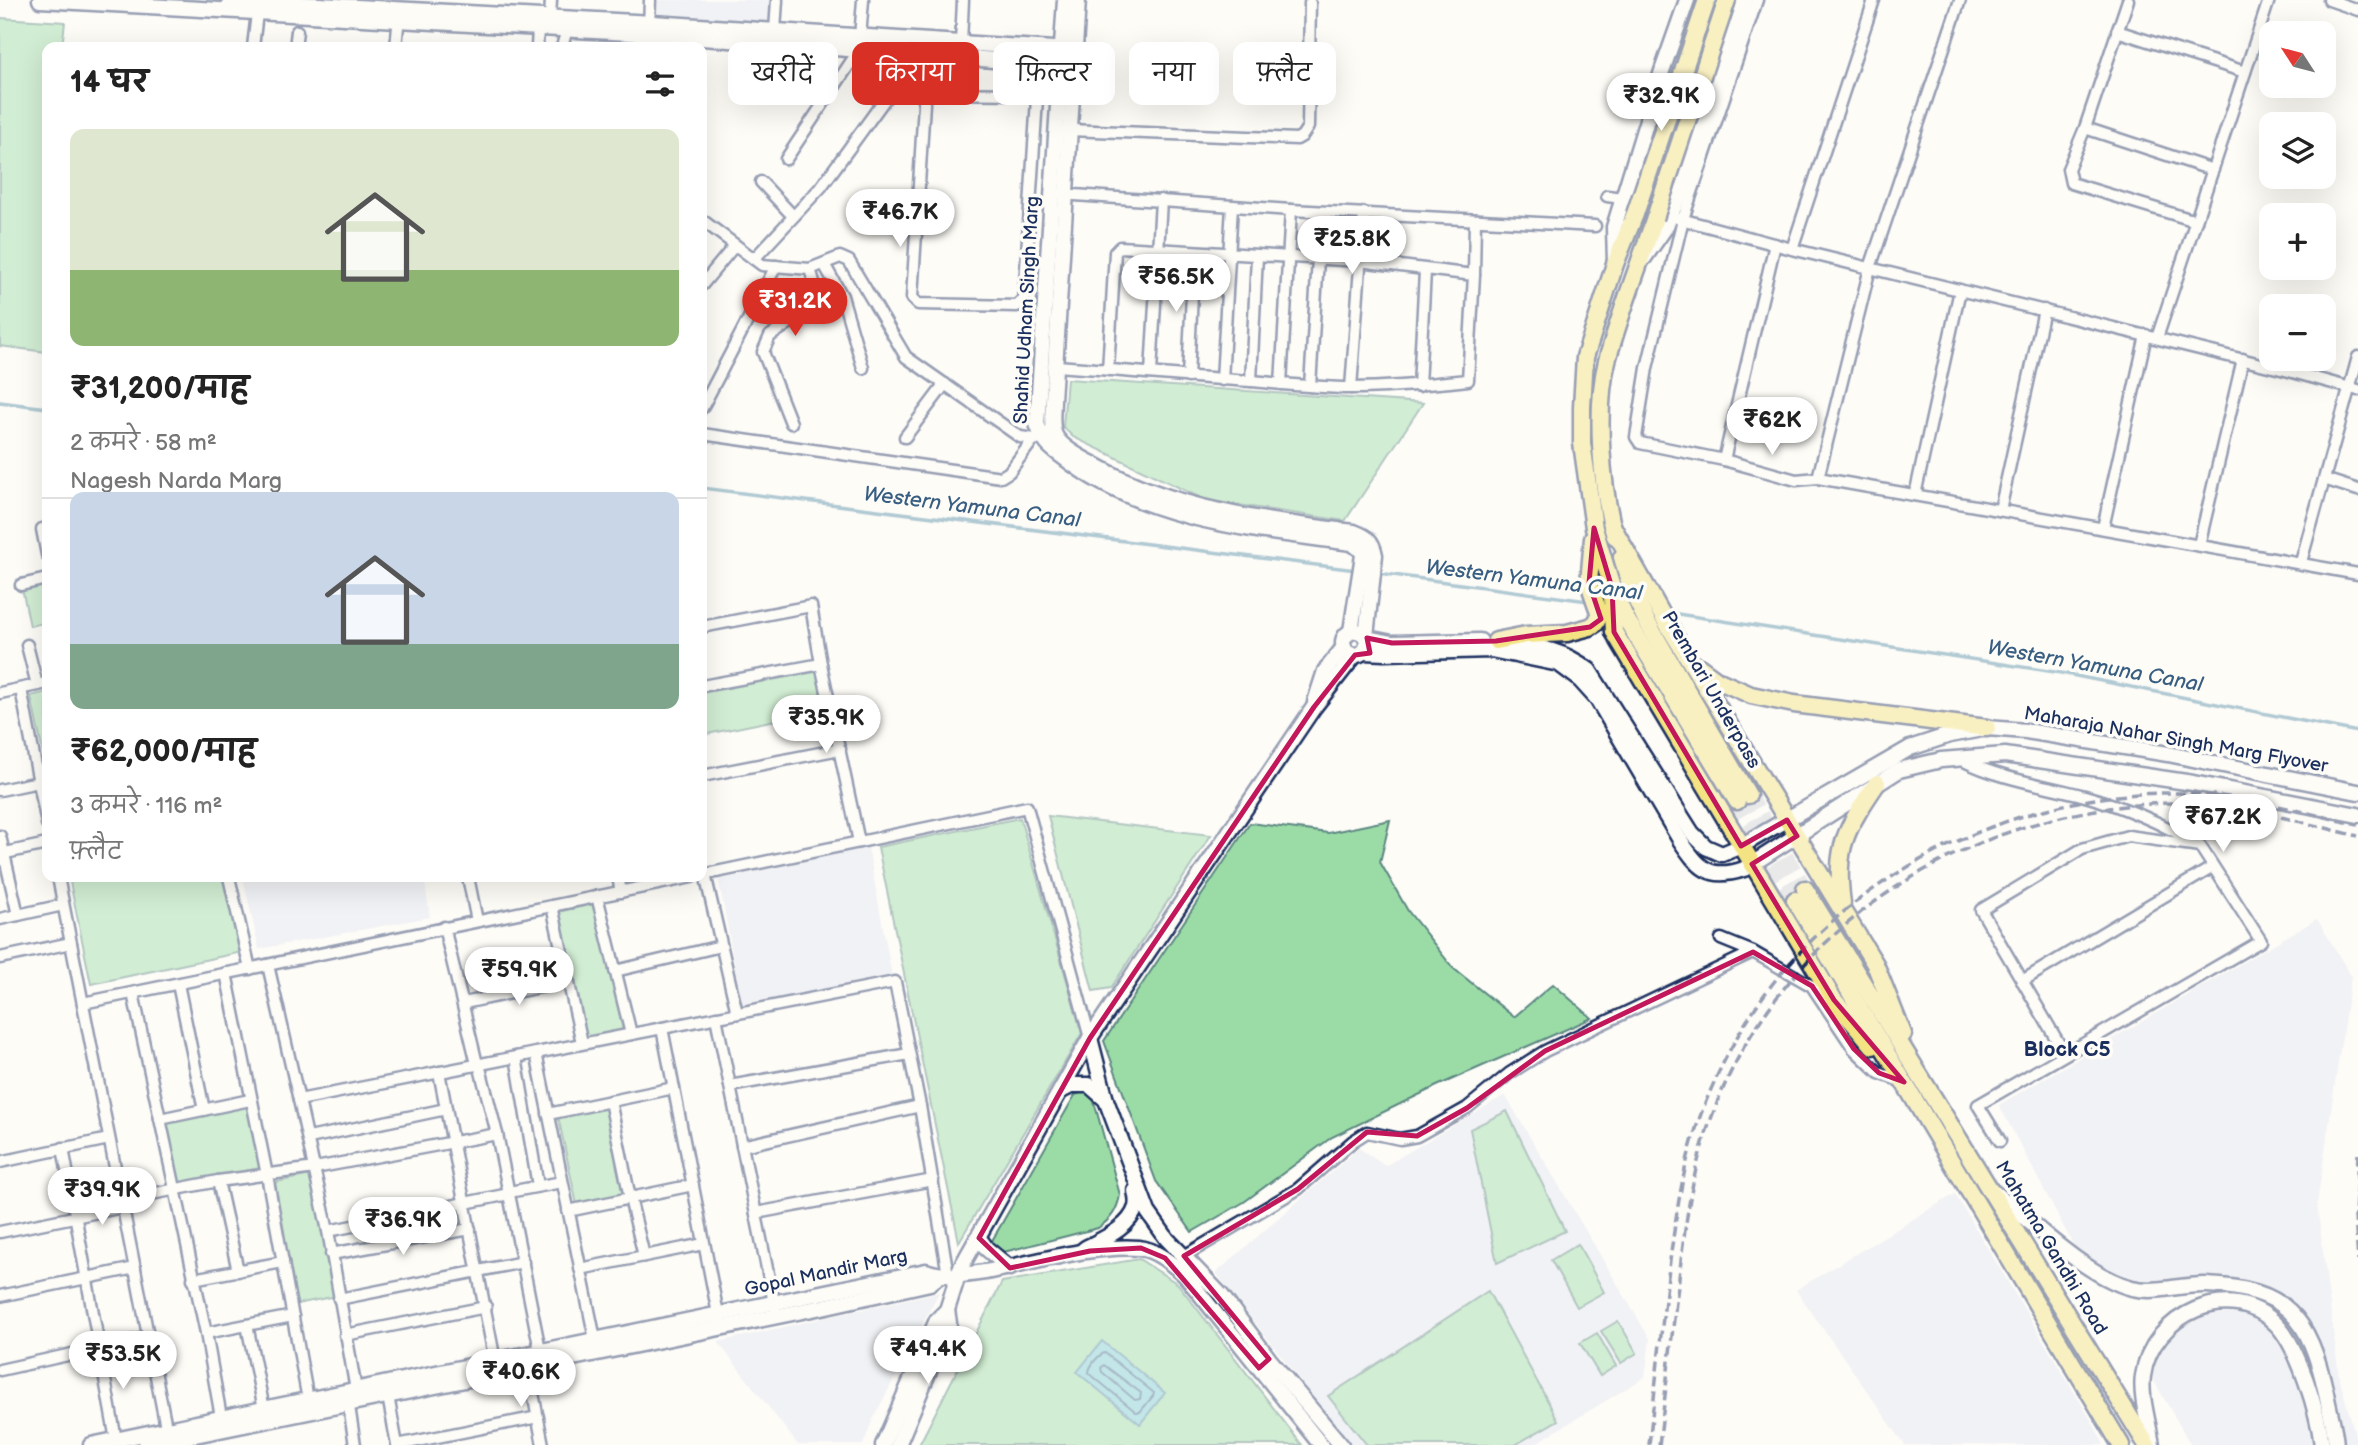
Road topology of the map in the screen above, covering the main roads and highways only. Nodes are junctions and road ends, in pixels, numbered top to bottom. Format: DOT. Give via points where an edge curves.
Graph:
graph roads {
  1 [pos="1707,0"];
  2 [pos="1727,0"];
  3 [pos="1594,528"];
  4 [pos="1639,589"];
  5 [pos="1613,616"];
  6 [pos="1496,641"];
  7 [pos="1686,654"];
  8 [pos="1987,728"];
  9 [pos="1877,783"];
  10 [pos="1800,895"];
  11 [pos="1843,912"];
  12 [pos="1911,1078"];
  13 [pos="2121,1445"];
  14 [pos="2147,1445"];
  1 -- 3 [label="main road, bridge" via="1585,357 1582,443"];
  2 -- 4 [label="main road, bridge" via="1669,218 1640,265 1607,362 1602,467 1612,526"];
  3 -- 5 [label="main road, Prembari Underpass" via="1612,588"];
  3 -- 5 [label="main road" via="1589,583"];
  4 -- 5 [label="main road, Prembari Underpass" via="1647,622 1742,798"];
  4 -- 7 [label="main road"];
  5 -- 6 [label="main road" via="1567,633"];
  5 -- 12 [label="main road" via="1614,632 1834,1000"];
  7 -- 8 [label="main road" via="1717,680 1751,695"];
  7 -- 11 [label="main road"];
  9 -- 11 [label="main road" via="1846,834 1838,861"];
  10 -- 12 [label="main road"];
  11 -- 12 [label="main road" via="1875,964"];
  12 -- 13 [label="main road"];
  12 -- 14 [label="main road, Mahatma Gandhi Road" via="1989,1188"];
}
